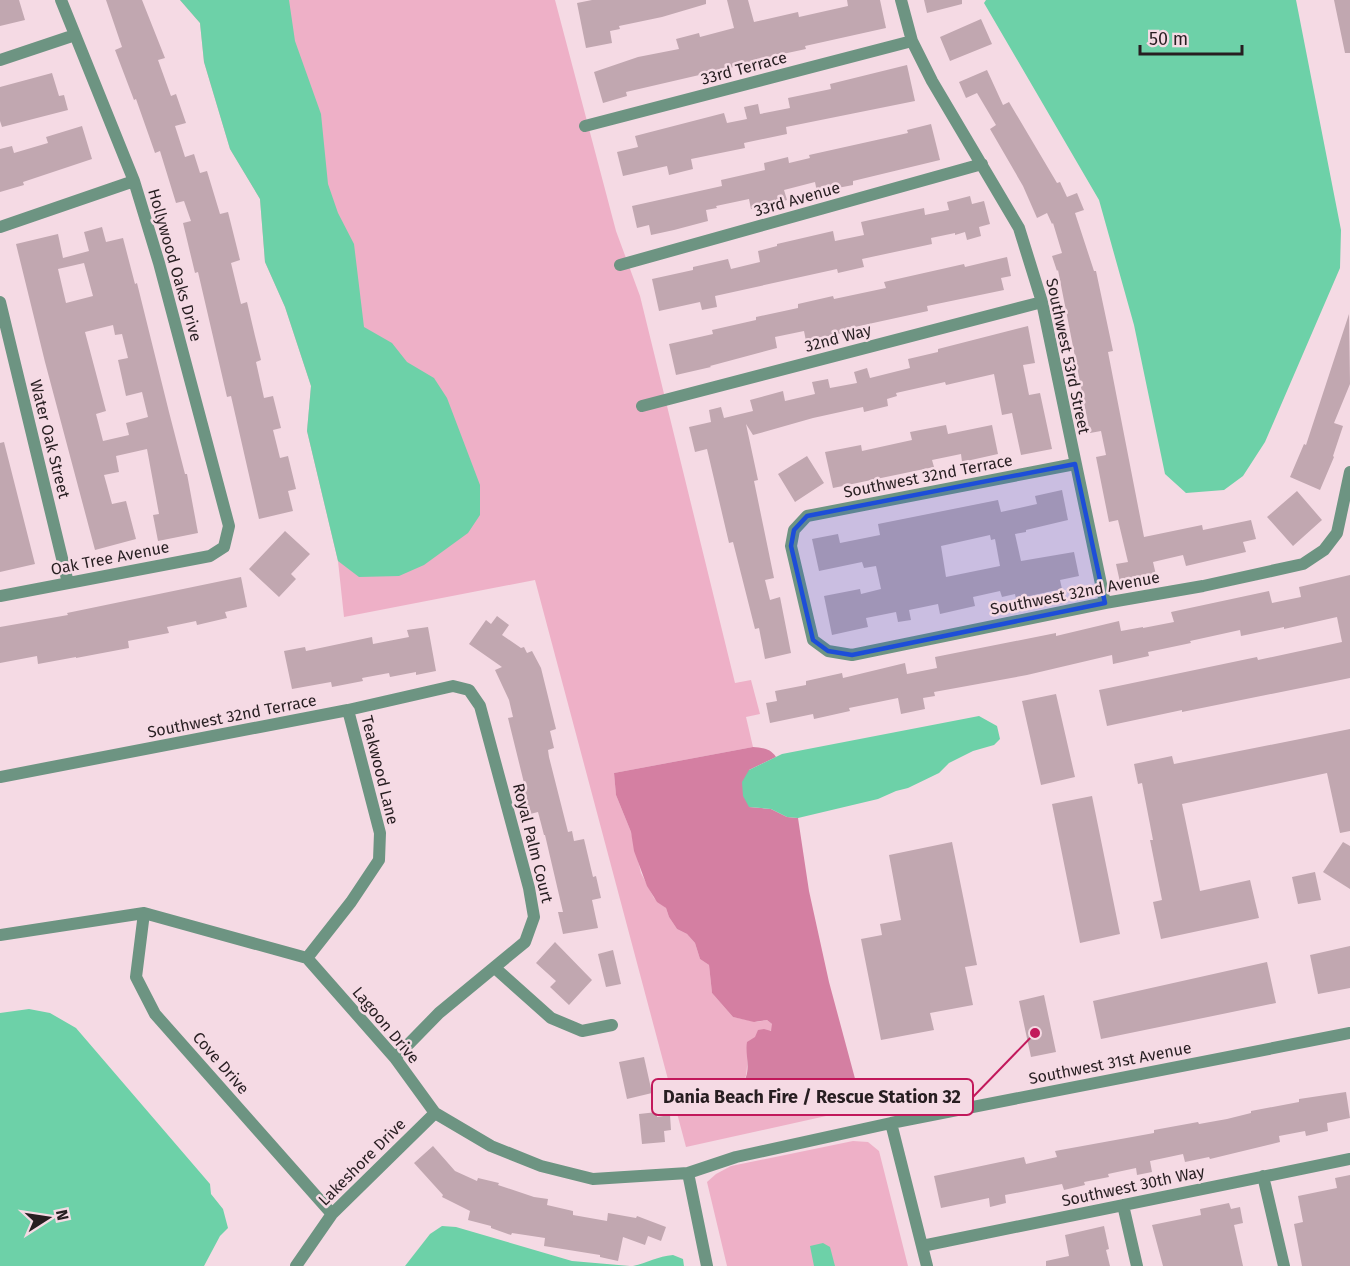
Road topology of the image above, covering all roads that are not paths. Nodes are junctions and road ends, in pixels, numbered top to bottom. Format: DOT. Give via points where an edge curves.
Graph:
graph roads {
  1 [pos="61,0"];
  2 [pos="901,0"];
  3 [pos="75,35"];
  4 [pos="912,41"];
  5 [pos="0,60"];
  6 [pos="585,126"];
  7 [pos="982,164"];
  8 [pos="134,181"];
  9 [pos="0,227"];
  10 [pos="620,265"];
  11 [pos="0,302"];
  12 [pos="1042,302"];
  13 [pos="642,406"];
  14 [pos="1074,464"];
  15 [pos="1350,472"];
  16 [pos="224,547"];
  17 [pos="68,583"];
  18 [pos="0,596"];
  19 [pos="1105,603"];
  20 [pos="828,651"];
  21 [pos="469,690"];
  22 [pos="348,710"];
  23 [pos="0,777"];
  24 [pos="144,913"];
  25 [pos="0,935"];
  26 [pos="307,958"];
  27 [pos="495,968"];
  28 [pos="612,1025"];
  29 [pos="1350,1034"];
  30 [pos="395,1058"];
  31 [pos="435,1113"];
  32 [pos="891,1123"];
  33 [pos="736,1157"];
  34 [pos="1350,1160"];
  35 [pos="688,1173"];
  36 [pos="1263,1176"];
  37 [pos="1123,1205"];
  38 [pos="332,1214"];
  39 [pos="922,1246"];
  40 [pos="296,1266"];
  41 [pos="707,1266"];
  42 [pos="927,1266"];
  43 [pos="1137,1266"];
  44 [pos="1284,1266"];
  1 -- 3 [label="street, Hollywood Oaks Drive"];
  2 -- 4 [label="street, Southwest 53rd Street"];
  3 -- 5 [label="street"];
  3 -- 8 [label="street, Hollywood Oaks Drive"];
  4 -- 6 [label="street, 33rd Terrace"];
  4 -- 7 [label="street, Southwest 53rd Street"];
  7 -- 10 [label="street, 33rd Avenue"];
  7 -- 12 [label="street, Southwest 53rd Street" via="1019,228"];
  8 -- 9 [label="street"];
  8 -- 16 [label="street, Hollywood Oaks Drive" via="229,526"];
  11 -- 17 [label="street, Water Oak Street"];
  12 -- 13 [label="street, 32nd Way"];
  12 -- 14 [label="street, Southwest 53rd Street"];
  14 -- 19 [label="street, Southwest 53rd Street"];
  14 -- 20 [label="street, Southwest 32nd Terrace" via="807,516 794,530 791,546 813,640"];
  15 -- 19 [label="street, Southwest 32nd Avenue" via="1336,533 1324,550 1303,564"];
  16 -- 17 [label="street, Oak Tree Avenue" via="210,556"];
  17 -- 18 [label="street, Oak Tree Avenue"];
  19 -- 20 [label="street, Southwest 32nd Avenue" via="852,655"];
  21 -- 22 [label="street, Southwest 32nd Terrace" via="453,686"];
  21 -- 27 [label="street, Royal Palm Court" via="480,706 534,917 525,942"];
  22 -- 23 [label="street, Southwest 32nd Terrace"];
  22 -- 26 [label="street, Teakwood Lane" via="380,833 379,860"];
  24 -- 25 [label="street"];
  24 -- 26 [label="street"];
  24 -- 38 [label="street, Cove Drive" via="136,977 155,1014"];
  26 -- 30 [label="street, Lagoon Drive"];
  27 -- 28 [label="street" via="551,1018 582,1031"];
  27 -- 30 [label="street, Royal Palm Court" via="439,1013"];
  29 -- 32 [label="street, Southwest 31st Avenue"];
  30 -- 31 [label="street, Lagoon Drive"];
  31 -- 35 [label="street, Lagoon Drive" via="491,1146 542,1166 593,1179"];
  31 -- 38 [label="street, Lakeshore Drive"];
  32 -- 33 [label="street, Southwest 31st Avenue"];
  32 -- 39 [label="street"];
  33 -- 35 [label="street, Lagoon Drive"];
  34 -- 36 [label="street, Southwest 30th Way"];
  35 -- 41 [label="street"];
  36 -- 37 [label="street, Southwest 30th Way"];
  36 -- 44 [label="street"];
  37 -- 39 [label="street, Southwest 30th Way"];
  37 -- 43 [label="street"];
  38 -- 40 [label="street, Lakeshore Drive"];
  39 -- 42 [label="street"];
}
